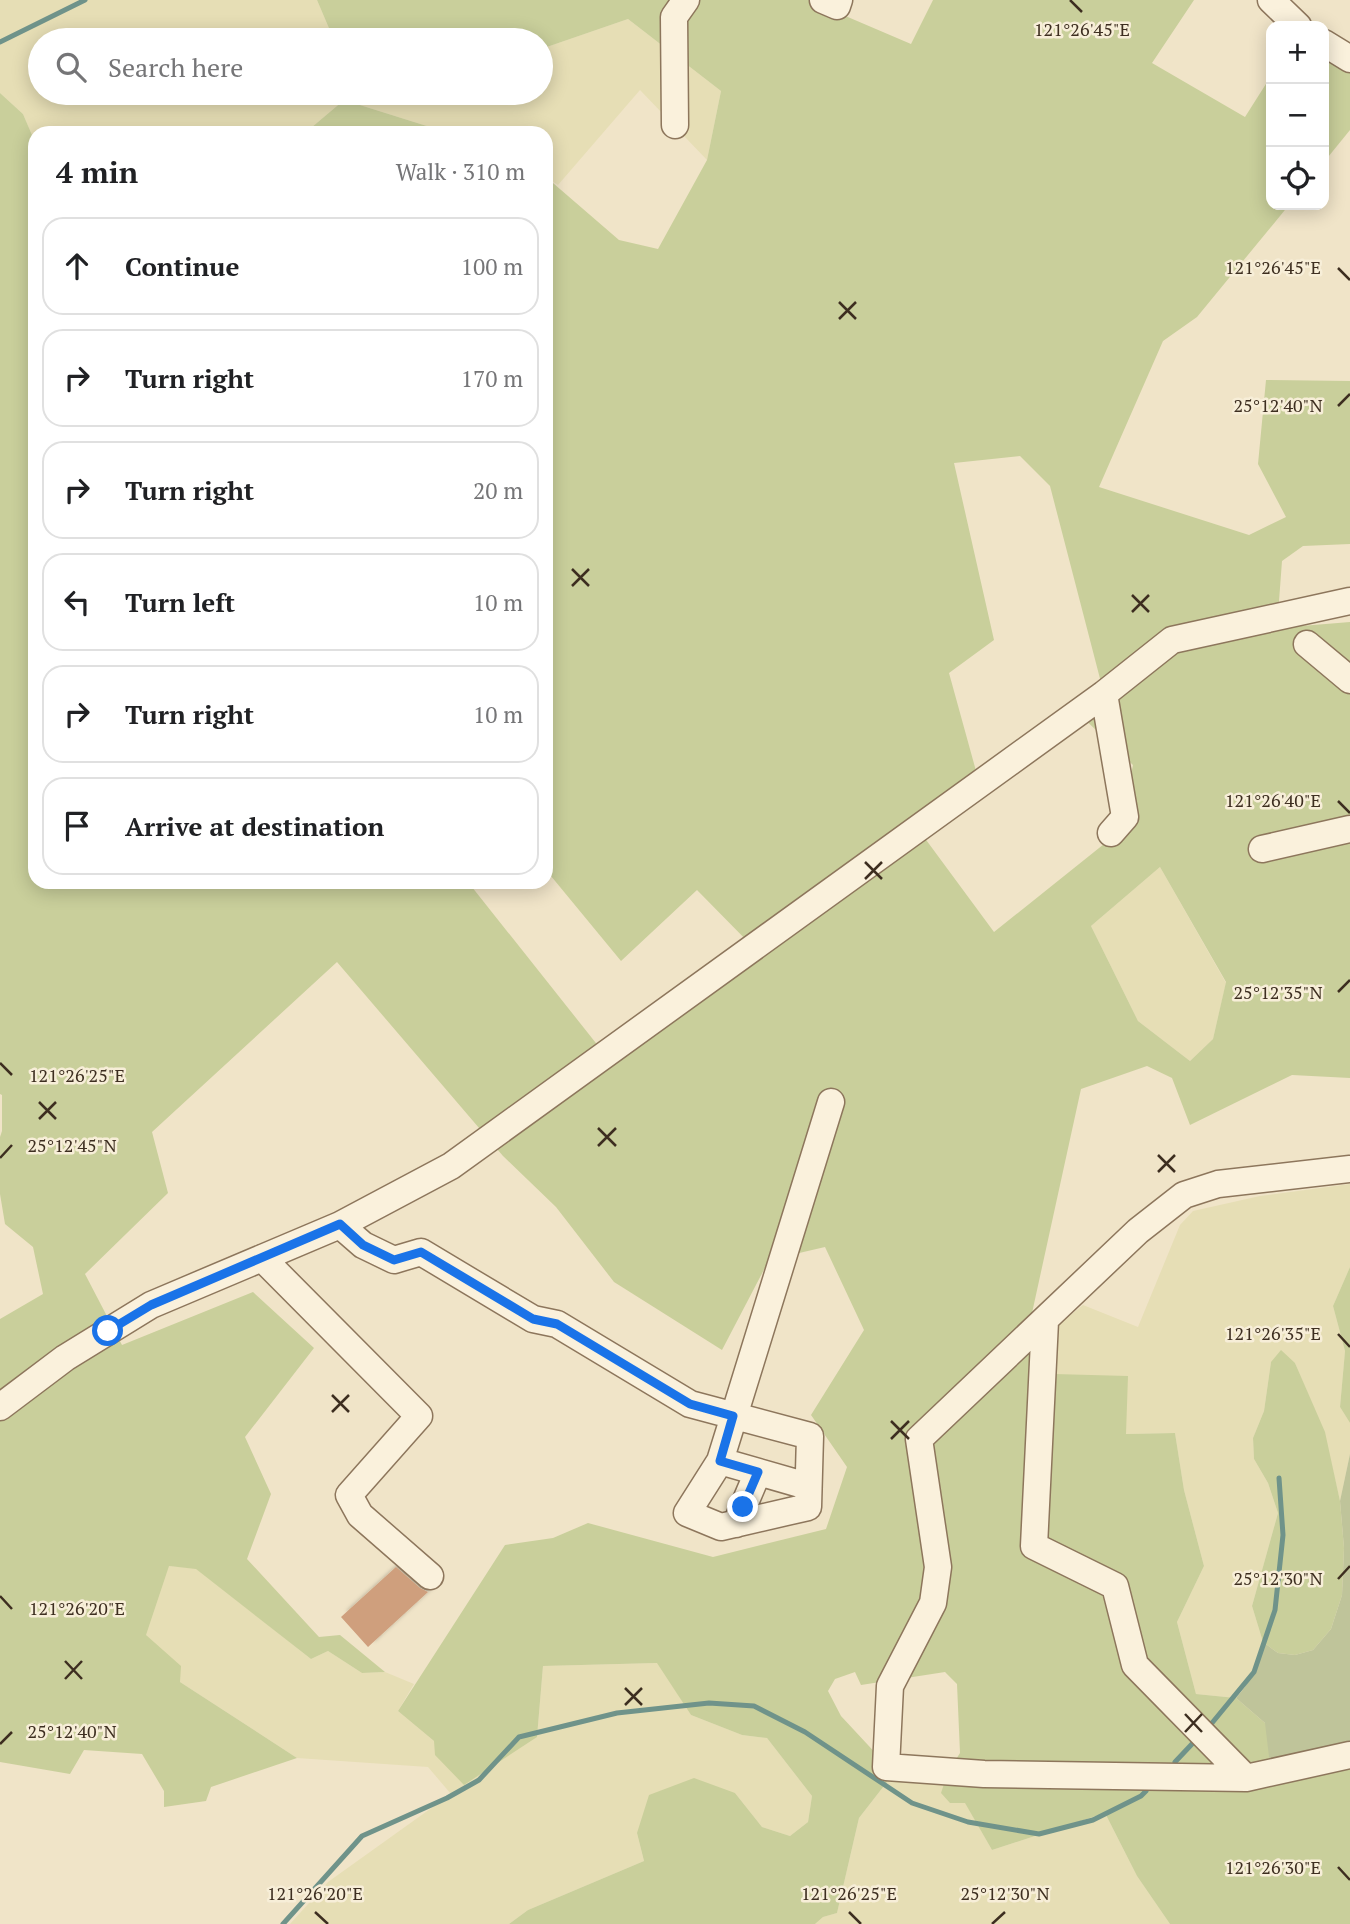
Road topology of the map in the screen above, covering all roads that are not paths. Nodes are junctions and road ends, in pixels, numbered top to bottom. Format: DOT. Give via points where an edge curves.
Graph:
graph roads {
  1 [pos="686,0"];
  2 [pos="1271,0"];
  3 [pos="1293,21"];
  4 [pos="1329,46"];
  5 [pos="1350,59"];
  6 [pos="675,125"];
  7 [pos="1350,601"];
  8 [pos="1307,644"];
  9 [pos="1350,680"];
  10 [pos="1104,694"];
  11 [pos="1350,829"];
  12 [pos="1111,832"];
  13 [pos="1262,849"];
  14 [pos="831,1102"];
  15 [pos="1350,1169"];
  16 [pos="340,1224"];
  17 [pos="262,1258"];
  18 [pos="1045,1321"];
  19 [pos="0,1407"];
  20 [pos="733,1416"];
  21 [pos="720,1461"];
  22 [pos="758,1472"];
  23 [pos="807,1486"];
  24 [pos="736,1524"];
  25 [pos="430,1576"];
  26 [pos="1350,1755"];
  27 [pos="1246,1778"];
  1 -- 6 [label="street" via="674,18"];
  2 -- 3 [label="street"];
  4 -- 5 [label="street"];
  7 -- 10 [label="street" via="1172,640"];
  8 -- 9 [label="street"];
  10 -- 12 [label="street" via="1125,817"];
  10 -- 16 [label="street" via="452,1166"];
  11 -- 13 [label="street"];
  14 -- 20 [label="street"];
  15 -- 18 [label="street" via="1218,1184 1184,1195 1138,1231"];
  16 -- 17 [label="street"];
  16 -- 20 [label="street" via="363,1245 394,1260 421,1252 533,1319 557,1324 690,1404"];
  17 -- 19 [label="street" via="151,1305 65,1358"];
  17 -- 25 [label="street" via="419,1416 349,1495 360,1515"];
  18 -- 27 [label="street" via="1034,1546 1115,1586 1135,1665"];
  18 -- 27 [label="street" via="919,1439 938,1567 933,1603 890,1686 886,1767 984,1774"];
  20 -- 21 [label="street"];
  20 -- 23 [label="street" via="810,1436"];
  21 -- 22 [label="street"];
  21 -- 24 [label="street" via="687,1513 722,1527"];
  22 -- 23 [label="street"];
  22 -- 24 [label="street"];
  23 -- 24 [label="street" via="808,1507"];
  26 -- 27 [label="street"];
}
